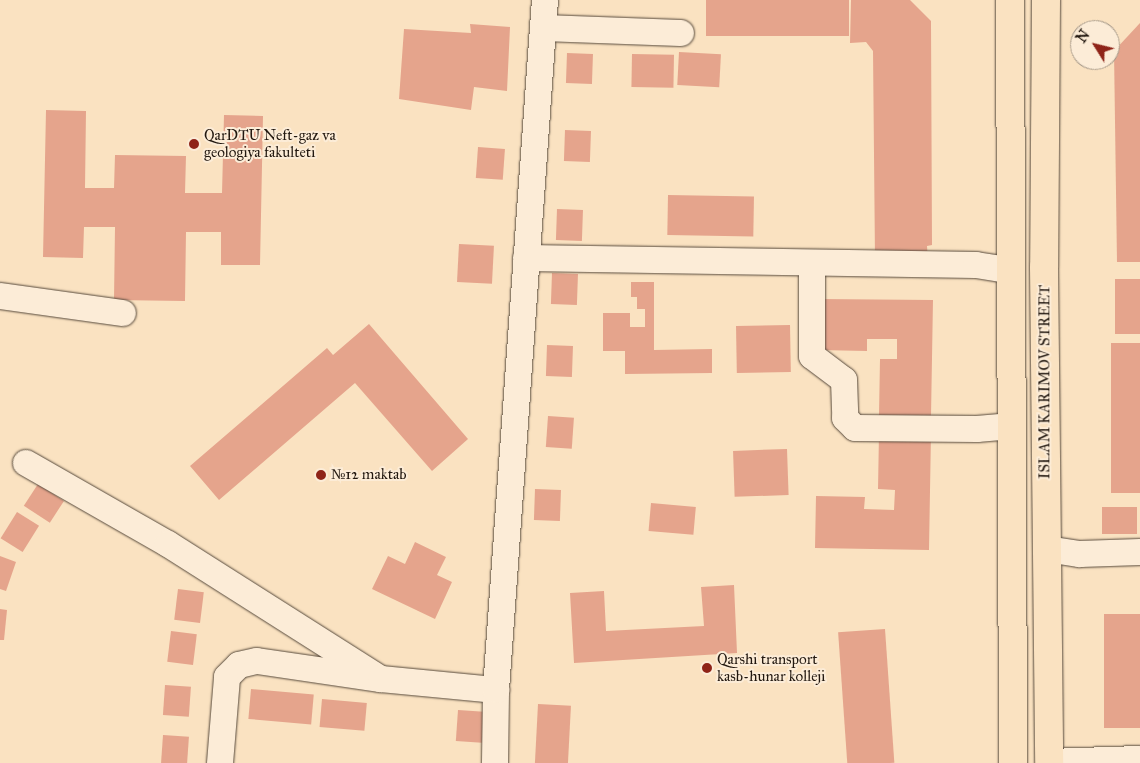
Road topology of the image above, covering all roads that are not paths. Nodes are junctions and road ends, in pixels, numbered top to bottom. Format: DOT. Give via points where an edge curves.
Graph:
graph roads {
  1 [pos="545,0"];
  2 [pos="995,0"];
  3 [pos="1046,0"];
  4 [pos="1010,13"];
  5 [pos="543,28"];
  6 [pos="681,34"];
  7 [pos="526,258"];
  8 [pos="812,262"];
  9 [pos="1012,271"];
  10 [pos="0,296"];
  11 [pos="123,313"];
  12 [pos="1012,426"];
  13 [pos="26,463"];
  14 [pos="1047,549"];
  15 [pos="1140,552"];
  16 [pos="380,679"];
  17 [pos="496,690"];
  18 [pos="1140,759"];
  19 [pos="1049,762"];
  20 [pos="220,763"];
  21 [pos="495,763"];
  22 [pos="1013,763"];
  1 -- 5 [label="street"];
  2 -- 4 [label="main road"];
  3 -- 14 [label="main road, ISLAM KARIMOV STREET" via="1044,275"];
  4 -- 9 [label="main road"];
  5 -- 6 [label="street"];
  5 -- 7 [label="street"];
  7 -- 8 [label="street"];
  7 -- 17 [label="street"];
  8 -- 9 [label="street" via="976,265"];
  8 -- 12 [label="street" via="812,356 844,380 845,418 855,428 977,429"];
  9 -- 12 [label="main road"];
  10 -- 11 [label="street"];
  12 -- 22 [label="main road"];
  13 -- 16 [label="street" via="168,544"];
  14 -- 15 [label="street" via="1080,554"];
  14 -- 19 [label="main road, ISLAM KARIMOV STREET"];
  16 -- 17 [label="street"];
  16 -- 20 [label="street" via="257,661 239,665 227,677"];
  17 -- 21 [label="street"];
  18 -- 19 [label="street"];
}
